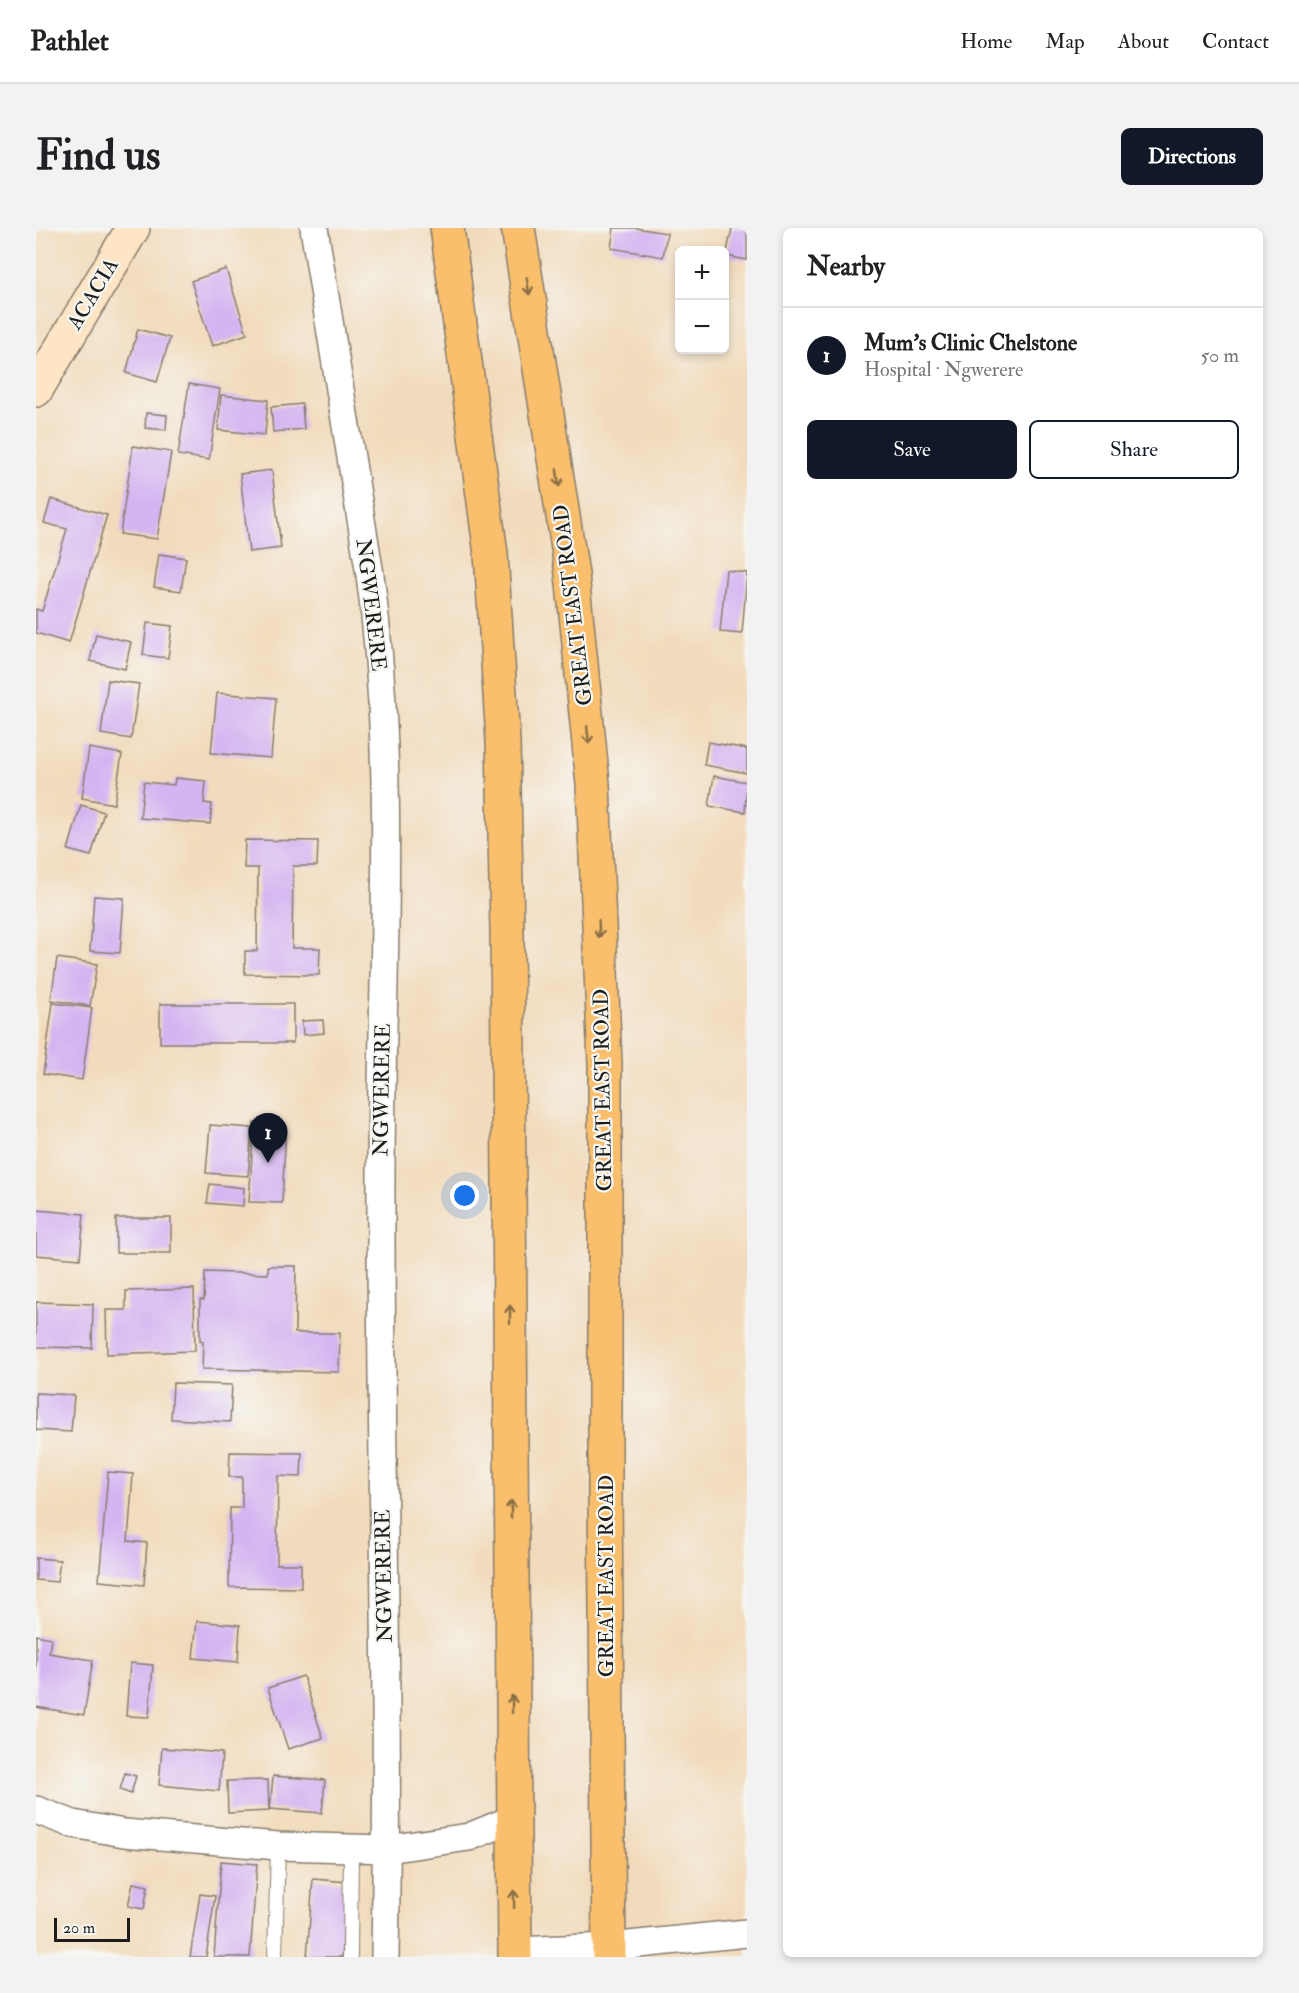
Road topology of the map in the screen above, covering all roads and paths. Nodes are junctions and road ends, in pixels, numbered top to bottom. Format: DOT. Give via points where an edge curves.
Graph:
graph roads {
  1 [pos="133,228"];
  2 [pos="314,228"];
  3 [pos="447,228"];
  4 [pos="518,228"];
  5 [pos="36,390"];
  6 [pos="36,1810"];
  7 [pos="513,1819"];
  8 [pos="278,1845"];
  9 [pos="351,1847"];
  10 [pos="387,1849"];
  11 [pos="747,1933"];
  12 [pos="609,1952"];
  13 [pos="515,1954"];
  14 [pos="275,1957"];
  15 [pos="350,1957"];
  16 [pos="385,1957"];
  1 -- 5 [label="main road, ACACIA"];
  2 -- 10 [label="street, NGWERERE" via="378,633 385,745 381,1215"];
  7 -- 3 [label="main road, one-way" via="503,741 491,554"];
  4 -- 12 [label="main road, GREAT EAST ROAD, one-way" via="572,574 592,784 605,1064"];
  6 -- 8 [label="street" via="74,1824 124,1833"];
  7 -- 10 [label="street" via="469,1837"];
  13 -- 7 [label="main road, one-way"];
  8 -- 9 [label="street"];
  8 -- 14 [label="lane"];
  9 -- 10 [label="street"];
  9 -- 15 [label="lane"];
  10 -- 16 [label="street, NGWERERE"];
  11 -- 12 [label="street"];
  12 -- 13 [label="street"];
}
